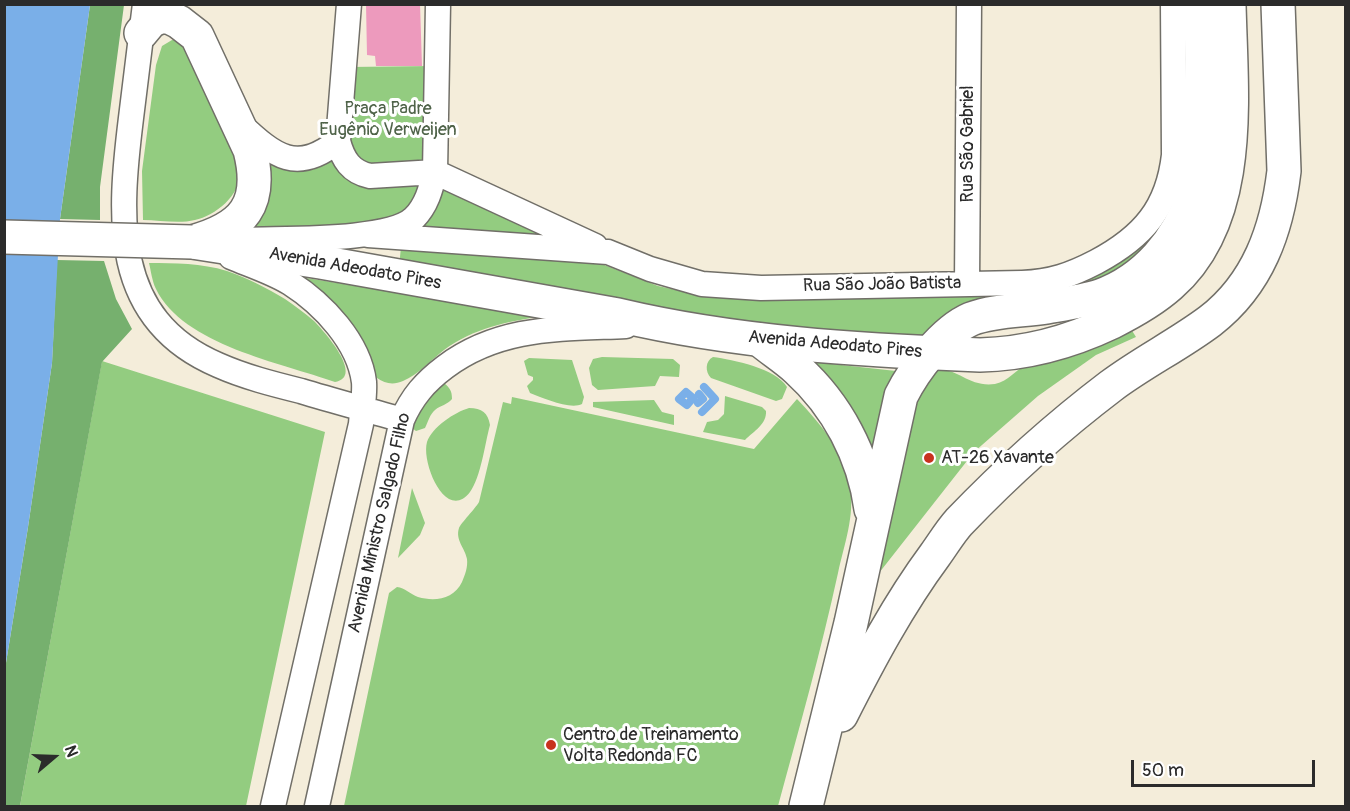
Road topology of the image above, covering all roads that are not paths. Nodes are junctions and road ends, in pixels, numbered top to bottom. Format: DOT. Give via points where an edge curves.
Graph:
graph roads {
  1 [pos="186,4"];
  2 [pos="350,4"];
  3 [pos="438,4"];
  4 [pos="969,4"];
  5 [pos="1173,4"];
  6 [pos="1201,4"];
  7 [pos="1229,4"];
  8 [pos="1269,4"];
  9 [pos="1278,4"];
  10 [pos="143,19"];
  11 [pos="197,36"];
  12 [pos="1279,45"];
  13 [pos="235,119"];
  14 [pos="338,141"];
  15 [pos="435,172"];
  16 [pos="368,235"];
  17 [pos="4,237"];
  18 [pos="192,242"];
  19 [pos="608,252"];
  20 [pos="967,284"];
  21 [pos="660,325"];
  22 [pos="760,340"];
  23 [pos="931,353"];
  24 [pos="362,408"];
  25 [pos="402,420"];
  26 [pos="873,524"];
  27 [pos="817,759"];
  28 [pos="273,807"];
  29 [pos="317,807"];
  30 [pos="806,807"];
  1 -- 11 [label="main road"];
  2 -- 14 [label="street"];
  3 -- 15 [label="street"];
  4 -- 20 [label="street, Rua São Gabriel"];
  5 -- 20 [label="street, Rua São João Batista" via="1173,165 1166,193 1146,226 1121,248 1059,279"];
  6 -- 23 [label="main road, Avenida Adeodato Pires" via="1198,172 1189,204 1160,255 1122,286 1099,296 970,320"];
  7 -- 23 [label="main road" via="1231,140 1227,167 1214,220 1187,267 1143,305 1083,335 1008,354"];
  8 -- 12 [label="main road"];
  9 -- 12 [label="main road"];
  10 -- 11 [label="main road" via="169,17"];
  10 -- 24 [label="street" via="124,173 123,213 128,255 148,311 178,342 217,365"];
  11 -- 13 [label="main road"];
  12 -- 27 [label="main road" via="1284,171 1275,221 1256,270 1244,289 1210,321 1078,412 958,524 917,578"];
  13 -- 14 [label="street" via="263,144 294,159 315,156"];
  13 -- 18 [label="main road" via="253,161 252,198 246,211 225,231"];
  14 -- 15 [label="street, Rua São João Batista" via="345,161 361,174"];
  15 -- 16 [label="street" via="427,200 414,219 399,228"];
  15 -- 19 [label="street, Rua São João Batista"];
  16 -- 18 [label="street"];
  16 -- 19 [label="street, Rua São João Batista"];
  17 -- 18 [label="main road, bridge"];
  18 -- 21 [label="main road, Avenida Adeodato Pires" via="435,282"];
  18 -- 24 [label="street" via="289,282 320,306 355,354 364,381"];
  19 -- 20 [label="street, Rua São João Batista" via="684,280 721,286"];
  21 -- 22 [label="main road, Avenida Adeodato Pires"];
  21 -- 25 [label="street, Avenida Ministro Salgado Filho" via="544,330 503,337 456,358 436,374 419,389"];
  22 -- 23 [label="main road, Avenida Adeodato Pires"];
  22 -- 26 [label="main road" via="798,369 840,421 860,461"];
  23 -- 26 [label="main road" via="909,380 902,396"];
  24 -- 25 [label="street"];
  24 -- 28 [label="street"];
  25 -- 29 [label="street, Avenida Ministro Salgado Filho"];
  26 -- 27 [label="main road"];
  27 -- 30 [label="main road"];
}
